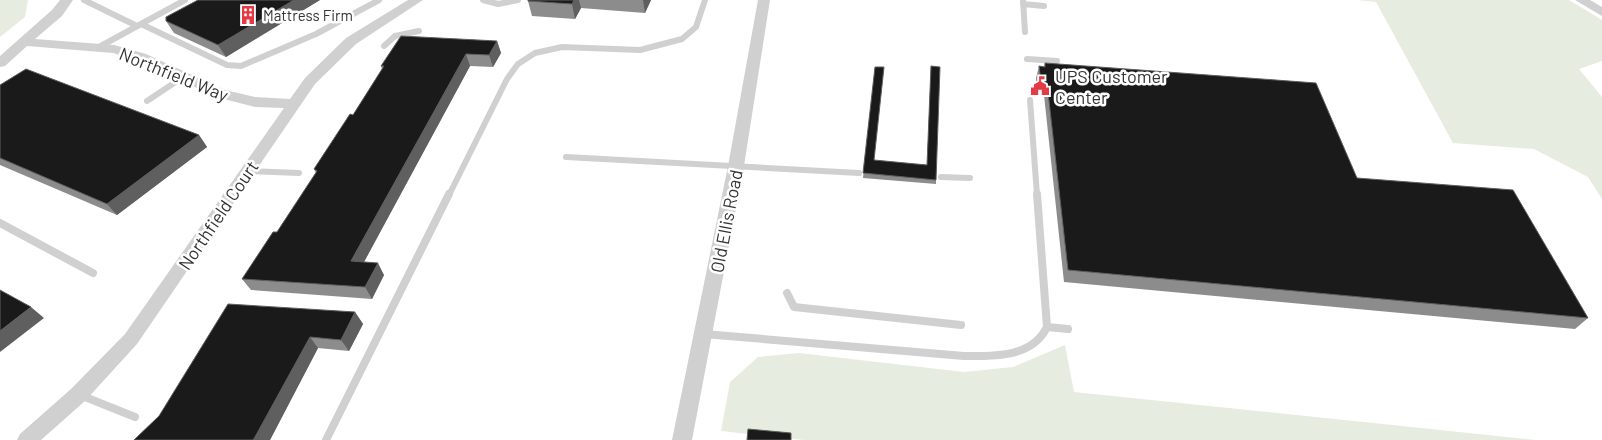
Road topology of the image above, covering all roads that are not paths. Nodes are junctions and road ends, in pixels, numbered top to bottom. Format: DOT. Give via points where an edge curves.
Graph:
graph roads {
  1 [pos="67,0"];
  2 [pos="84,0"];
  3 [pos="185,0"];
  4 [pos="379,0"];
  5 [pos="417,0"];
  6 [pos="483,0"];
  7 [pos="518,0"];
  8 [pos="705,0"];
  9 [pos="764,0"];
  10 [pos="1023,2"];
  11 [pos="1044,6"];
  12 [pos="139,25"];
  13 [pos="419,31"];
  14 [pos="1025,32"];
  15 [pos="24,42"];
  16 [pos="384,46"];
  17 [pos="99,47"];
  18 [pos="1027,59"];
  19 [pos="1057,61"];
  20 [pos="0,63"];
  21 [pos="183,78"];
  22 [pos="1030,100"];
  23 [pos="147,101"];
  24 [pos="294,104"];
  25 [pos="566,157"];
  26 [pos="736,166"];
  27 [pos="248,171"];
  28 [pos="859,172"];
  29 [pos="300,173"];
  30 [pos="941,177"];
  31 [pos="970,178"];
  32 [pos="0,223"];
  33 [pos="93,273"];
  34 [pos="787,293"];
  35 [pos="961,325"];
  36 [pos="1047,327"];
  37 [pos="1068,329"];
  38 [pos="704,334"];
  39 [pos="78,395"];
  40 [pos="135,417"];
  41 [pos="27,440"];
  42 [pos="326,440"];
  43 [pos="682,440"];
  1 -- 15 [label="street"];
  2 -- 12 [label="lane"];
  3 -- 12 [label="lane"];
  4 -- 12 [label="lane" via="316,34 241,66 227,65"];
  5 -- 24 [label="street, Northfield Court" via="340,50 310,81"];
  6 -- 7 [label="lane" via="498,4"];
  8 -- 42 [label="lane" via="696,27 682,39 640,50 562,47 535,53 518,64 507,79"];
  9 -- 26 [label="street, Old Ellis Road"];
  10 -- 11 [label="lane"];
  10 -- 14 [label="lane"];
  12 -- 17 [label="lane"];
  13 -- 16 [label="lane" via="395,36"];
  15 -- 17 [label="street, Northfield Way"];
  15 -- 20 [label="street"];
  17 -- 21 [label="street, Northfield Way" via="140,58"];
  18 -- 19 [label="lane"];
  21 -- 23 [label="lane"];
  21 -- 24 [label="street, Northfield Way" via="238,99"];
  22 -- 36 [label="lane"];
  24 -- 27 [label="street, Northfield Court"];
  25 -- 26 [label="lane"];
  26 -- 28 [label="lane"];
  26 -- 38 [label="street, Old Ellis Road"];
  27 -- 29 [label="lane"];
  27 -- 39 [label="street, Northfield Court" via="131,339"];
  30 -- 31 [label="lane"];
  32 -- 33 [label="lane"];
  34 -- 35 [label="lane" via="794,307"];
  36 -- 37 [label="lane"];
  36 -- 38 [label="lane" via="1041,339 1029,347 989,356"];
  38 -- 43 [label="street, Old Ellis Road"];
  39 -- 40 [label="lane"];
  39 -- 41 [label="street, Northfield Court"];
}
